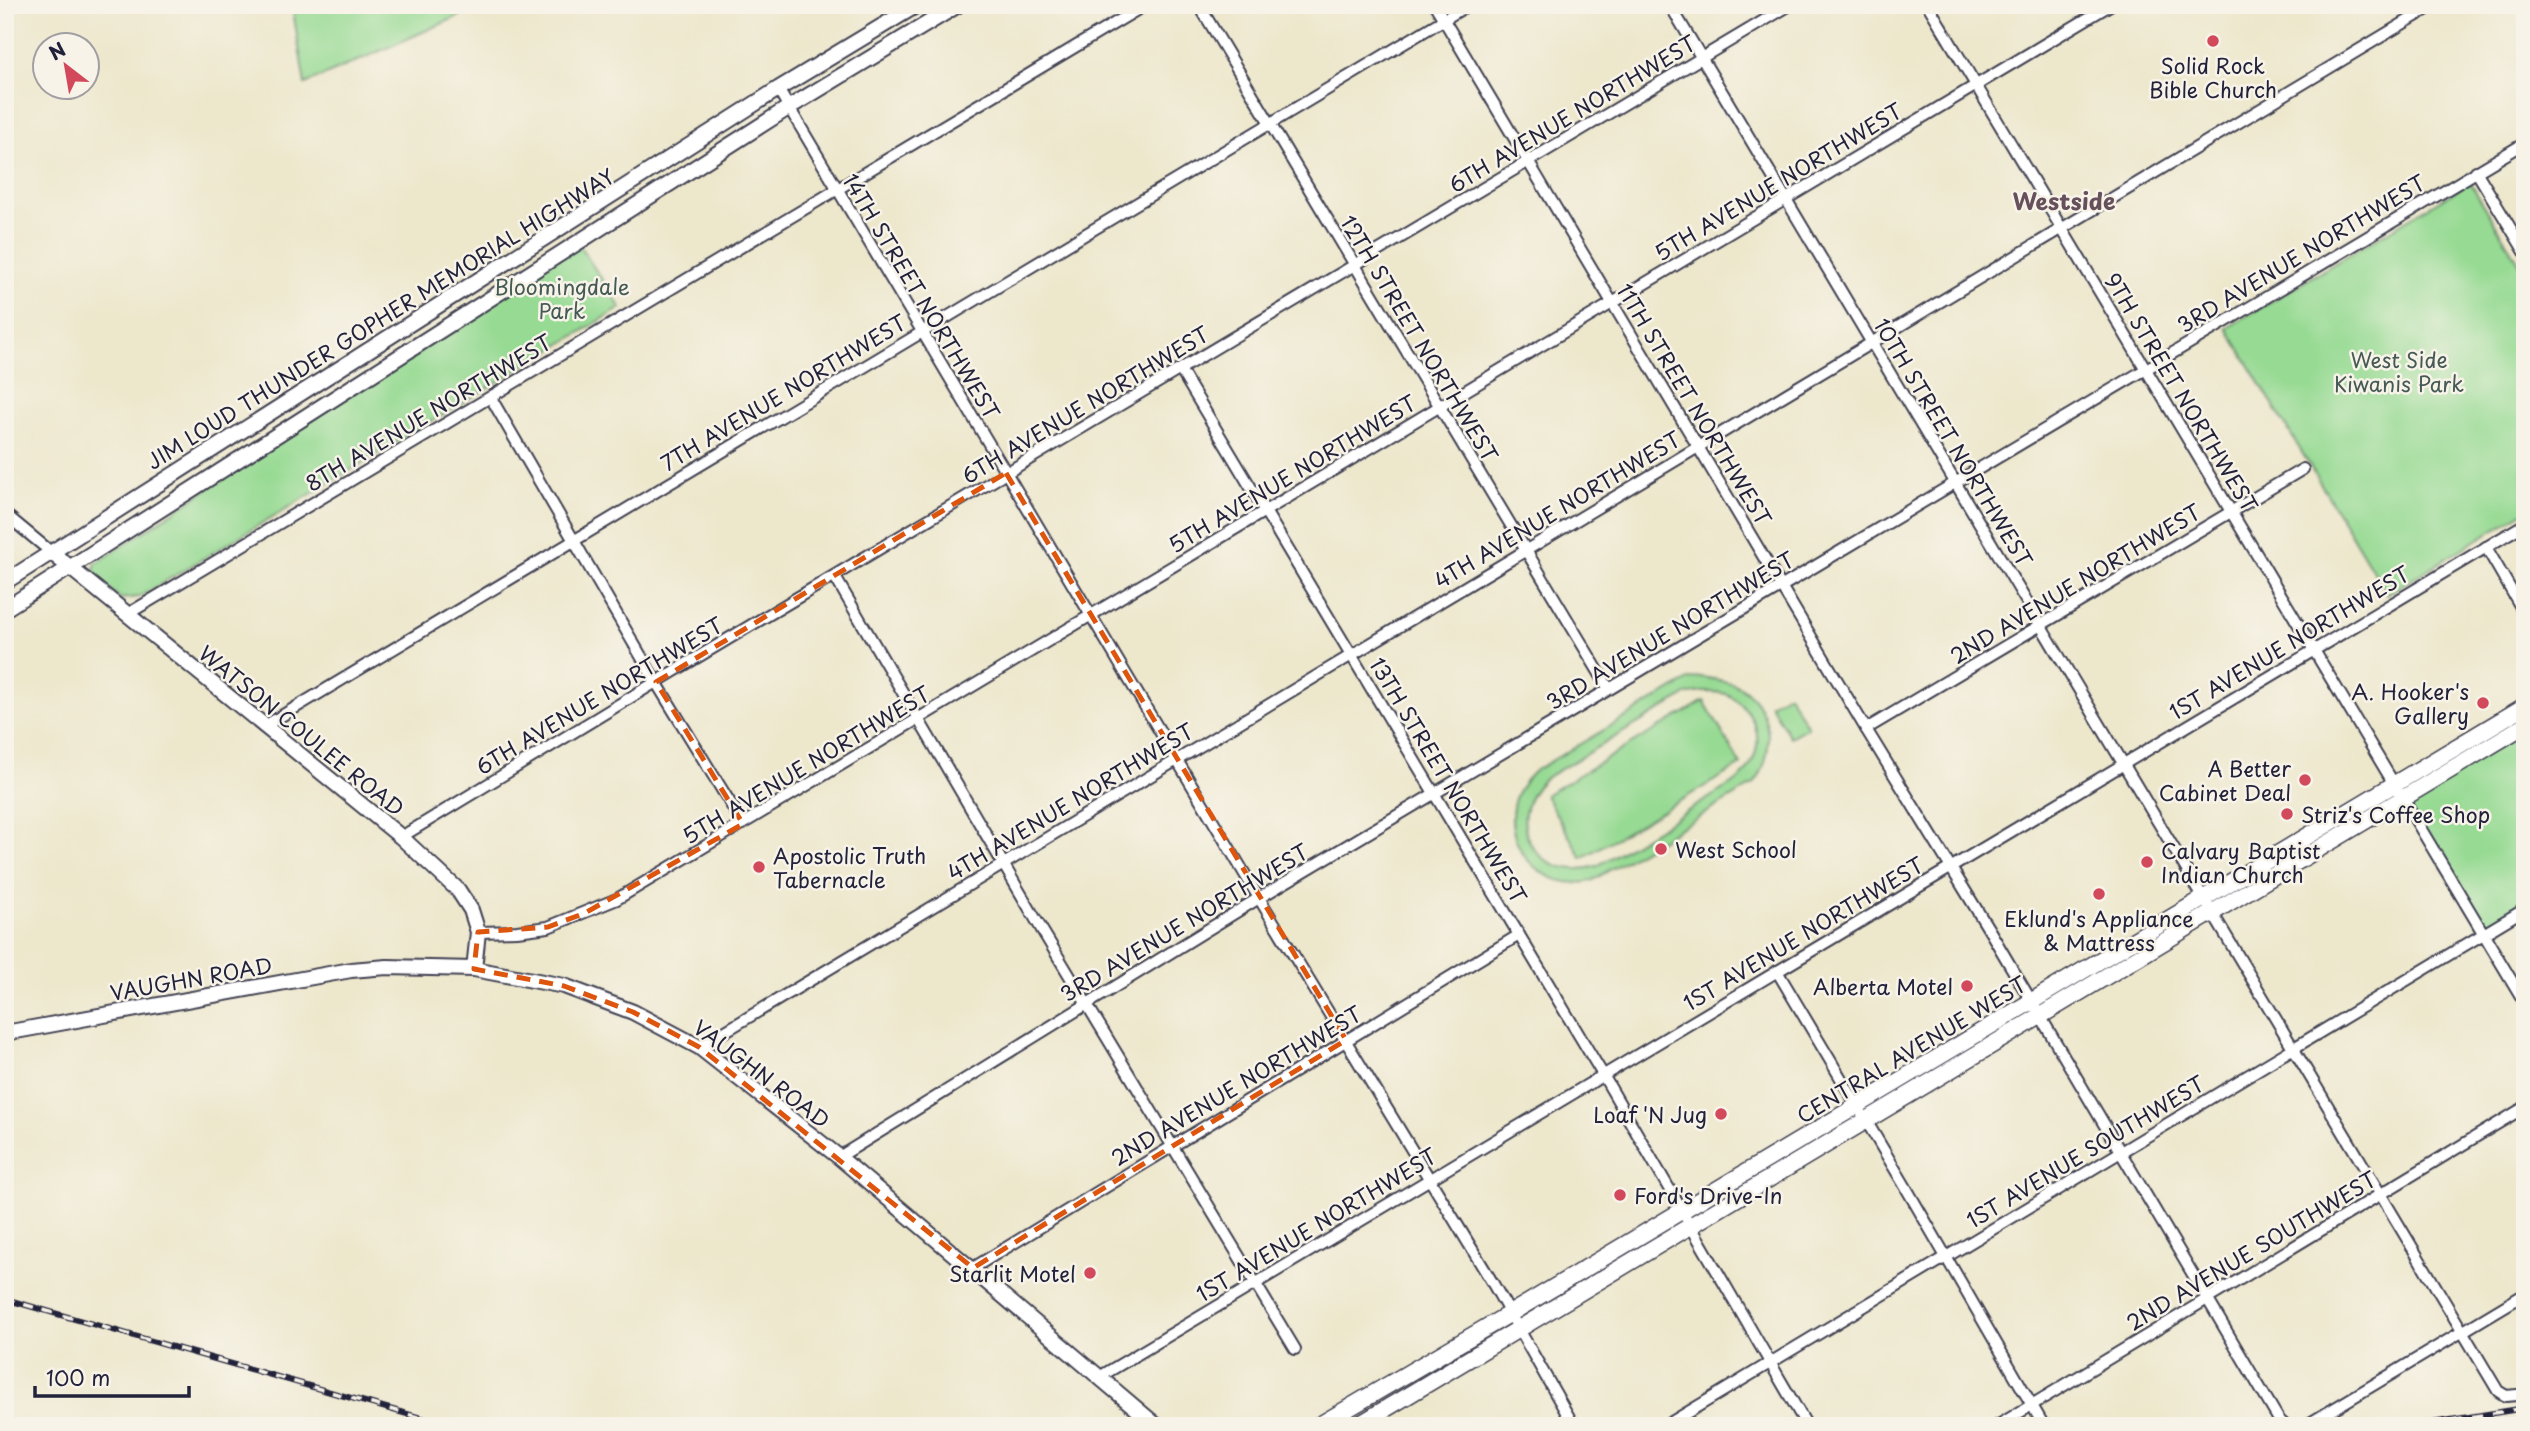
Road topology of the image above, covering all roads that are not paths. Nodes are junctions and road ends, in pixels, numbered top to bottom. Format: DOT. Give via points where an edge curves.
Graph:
graph roads {
  1 [pos="917,5"];
  2 [pos="958,5"];
  3 [pos="1145,5"];
  4 [pos="1199,5"];
  5 [pos="1435,5"];
  6 [pos="1468,5"];
  7 [pos="1670,5"];
  8 [pos="1790,5"];
  9 [pos="1928,5"];
  10 [pos="2110,5"];
  11 [pos="2434,5"];
  12 [pos="1443,20"];
  13 [pos="1702,58"];
  14 [pos="1976,86"];
  15 [pos="778,89"];
  16 [pos="788,108"];
  17 [pos="1269,124"];
  18 [pos="2525,143"];
  19 [pos="1529,161"];
  20 [pos="2476,171"];
  21 [pos="837,190"];
  22 [pos="1786,199"];
  23 [pos="2062,229"];
  24 [pos="2525,252"];
  25 [pos="1354,267"];
  26 [pos="1613,303"];
  27 [pos="922,330"];
  28 [pos="1872,343"];
  29 [pos="2145,369"];
  30 [pos="1181,371"];
  31 [pos="491,398"];
  32 [pos="1439,408"];
  33 [pos="1698,447"];
  34 [pos="2303,469"];
  35 [pos="1006,473"];
  36 [pos="1956,482"];
  37 [pos="1266,510"];
  38 [pos="2231,513"];
  39 [pos="5,514"];
  40 [pos="2525,524"];
  41 [pos="574,540"];
  42 [pos="2486,547"];
  43 [pos="1526,550"];
  44 [pos="51,552"];
  45 [pos="70,566"];
  46 [pos="835,576"];
  47 [pos="5,582"];
  48 [pos="1781,586"];
  49 [pos="5,609"];
  50 [pos="2525,614"];
  51 [pos="126,615"];
  52 [pos="1091,616"];
  53 [pos="2042,625"];
  54 [pos="2314,650"];
  55 [pos="1352,655"];
  56 [pos="656,682"];
  57 [pos="1609,689"];
  58 [pos="2525,706"];
  59 [pos="919,720"];
  60 [pos="2525,725"];
  61 [pos="263,727"];
  62 [pos="1866,729"];
  63 [pos="1177,760"];
  64 [pos="2123,764"];
  65 [pos="2393,783"];
  66 [pos="1434,793"];
  67 [pos="2402,799"];
  68 [pos="743,824"];
  69 [pos="401,837"];
  70 [pos="1003,864"];
  71 [pos="1951,867"];
  72 [pos="1259,898"];
  73 [pos="2209,905"];
  74 [pos="2525,909"];
  75 [pos="478,932"];
  76 [pos="2483,933"];
  77 [pos="1519,935"];
  78 [pos="474,969"];
  79 [pos="1777,971"];
  80 [pos="2030,1002"];
  81 [pos="2525,1003"];
  82 [pos="1087,1004"];
  83 [pos="2039,1017"];
  84 [pos="5,1033"];
  85 [pos="1346,1040"];
  86 [pos="699,1047"];
  87 [pos="2294,1047"];
  88 [pos="1603,1075"];
  89 [pos="1857,1106"];
  90 [pos="2525,1107"];
  91 [pos="1867,1121"];
  92 [pos="1173,1146"];
  93 [pos="2120,1152"];
  94 [pos="839,1157"];
  95 [pos="1430,1179"];
  96 [pos="2381,1194"];
  97 [pos="1682,1210"];
  98 [pos="1691,1226"];
  99 [pos="1945,1257"];
  100 [pos="973,1268"];
  101 [pos="1255,1284"];
  102 [pos="2525,1294"];
  103 [pos="2207,1299"];
  104 [pos="1511,1314"];
  105 [pos="1520,1329"];
  106 [pos="2463,1331"];
  107 [pos="1294,1349"];
  108 [pos="1769,1363"];
  109 [pos="1101,1376"];
  110 [pos="2517,1395"];
  111 [pos="2031,1405"];
  112 [pos="1157,1426"];
  113 [pos="1318,1426"];
  114 [pos="1357,1426"];
  115 [pos="1574,1426"];
  116 [pos="1665,1426"];
  117 [pos="1807,1426"];
  118 [pos="1997,1426"];
  119 [pos="2044,1426"];
  120 [pos="2286,1426"];
  121 [pos="2305,1426"];
  1 -- 15 [label="main road, JIM LOUD THUNDER GOPHER MEMORIAL HIGHWAY"];
  2 -- 16 [label="main road, JIM LOUD THUNDER GOPHER MEMORIAL HIGHWAY"];
  3 -- 21 [label="street, 8TH AVENUE NORTHWEST"];
  4 -- 17 [label="street, 12TH STREET NORTHWEST"];
  5 -- 12 [label="street, 11TH STREET NORTHWEST"];
  6 -- 12 [label="street, 7TH AVENUE NORTHWEST"];
  7 -- 13 [label="street, 10TH STREET NORTHWEST"];
  8 -- 13 [label="street, 6TH AVENUE NORTHWEST"];
  9 -- 14 [label="street, 9TH STREET NORTHWEST"];
  10 -- 14 [label="street, 5TH AVENUE NORTHWEST"];
  11 -- 23 [label="street, 4TH AVENUE NORTHWEST"];
  12 -- 17 [label="street, 7TH AVENUE NORTHWEST"];
  12 -- 19 [label="street, 11TH STREET NORTHWEST"];
  13 -- 19 [label="street, 6TH AVENUE NORTHWEST"];
  13 -- 22 [label="street, 10TH STREET NORTHWEST"];
  14 -- 22 [label="street, 5TH AVENUE NORTHWEST"];
  14 -- 23 [label="street, 9TH STREET NORTHWEST"];
  15 -- 16 [label="street, 14TH STREET NORTHWEST"];
  15 -- 44 [label="main road, JIM LOUD THUNDER GOPHER MEMORIAL HIGHWAY"];
  16 -- 21 [label="street, 14TH STREET NORTHWEST"];
  16 -- 45 [label="main road, JIM LOUD THUNDER GOPHER MEMORIAL HIGHWAY"];
  17 -- 25 [label="street, 12TH STREET NORTHWEST"];
  17 -- 27 [label="street, 7TH AVENUE NORTHWEST"];
  18 -- 20 [label="street, 3RD AVENUE NORTHWEST"];
  19 -- 25 [label="street, 6TH AVENUE NORTHWEST"];
  19 -- 26 [label="street, 11TH STREET NORTHWEST"];
  20 -- 24 [label="street"];
  20 -- 29 [label="street, 3RD AVENUE NORTHWEST"];
  21 -- 27 [label="street, 14TH STREET NORTHWEST"];
  21 -- 31 [label="street, 8TH AVENUE NORTHWEST"];
  22 -- 26 [label="street, 5TH AVENUE NORTHWEST"];
  22 -- 28 [label="street, 10TH STREET NORTHWEST"];
  23 -- 28 [label="street, 4TH AVENUE NORTHWEST"];
  23 -- 29 [label="street, 9TH STREET NORTHWEST"];
  25 -- 30 [label="street, 6TH AVENUE NORTHWEST"];
  25 -- 32 [label="street, 12TH STREET NORTHWEST"];
  26 -- 32 [label="street, 5TH AVENUE NORTHWEST"];
  26 -- 33 [label="street, 11TH STREET NORTHWEST"];
  27 -- 35 [label="street, 14TH STREET NORTHWEST"];
  27 -- 41 [label="street, 7TH AVENUE NORTHWEST"];
  28 -- 33 [label="street, 4TH AVENUE NORTHWEST"];
  28 -- 36 [label="street, 10TH STREET NORTHWEST"];
  29 -- 36 [label="street, 3RD AVENUE NORTHWEST"];
  29 -- 38 [label="street, 9TH STREET NORTHWEST"];
  30 -- 35 [label="street, 6TH AVENUE NORTHWEST"];
  30 -- 37 [label="street, 13TH STREET NORTHWEST"];
  31 -- 41 [label="street"];
  31 -- 51 [label="street, 8TH AVENUE NORTHWEST"];
  32 -- 37 [label="street, 5TH AVENUE NORTHWEST"];
  32 -- 43 [label="street, 12TH STREET NORTHWEST"];
  33 -- 43 [label="street, 4TH AVENUE NORTHWEST"];
  33 -- 48 [label="street, 11TH STREET NORTHWEST"];
  34 -- 38 [label="street, 2ND AVENUE NORTHWEST"];
  35 -- 46 [label="street, 6TH AVENUE NORTHWEST"];
  35 -- 52 [label="street, 14TH STREET NORTHWEST"];
  36 -- 48 [label="street, 3RD AVENUE NORTHWEST"];
  36 -- 53 [label="street, 10TH STREET NORTHWEST"];
  37 -- 52 [label="street, 5TH AVENUE NORTHWEST"];
  37 -- 55 [label="street, 13TH STREET NORTHWEST"];
  38 -- 53 [label="street, 2ND AVENUE NORTHWEST"];
  38 -- 54 [label="street, 9TH STREET NORTHWEST"];
  39 -- 44 [label="street"];
  40 -- 42 [label="street, 1ST AVENUE NORTHWEST"];
  41 -- 56 [label="street"];
  41 -- 61 [label="street, 7TH AVENUE NORTHWEST"];
  42 -- 50 [label="street"];
  42 -- 54 [label="street, 1ST AVENUE NORTHWEST"];
  43 -- 55 [label="street, 4TH AVENUE NORTHWEST"];
  43 -- 57 [label="street, 12TH STREET NORTHWEST"];
  44 -- 45 [label="main road, WATSON COULEE ROAD"];
  44 -- 47 [label="main road, JIM LOUD THUNDER GOPHER MEMORIAL HIGHWAY"];
  45 -- 49 [label="main road, JIM LOUD THUNDER GOPHER MEMORIAL HIGHWAY"];
  45 -- 51 [label="main road, WATSON COULEE ROAD"];
  46 -- 56 [label="street, 6TH AVENUE NORTHWEST"];
  46 -- 59 [label="street"];
  48 -- 57 [label="street, 3RD AVENUE NORTHWEST"];
  48 -- 62 [label="street, 11TH STREET NORTHWEST"];
  51 -- 61 [label="main road, WATSON COULEE ROAD"];
  52 -- 59 [label="street, 5TH AVENUE NORTHWEST"];
  52 -- 63 [label="street, 14TH STREET NORTHWEST"];
  53 -- 62 [label="street, 2ND AVENUE NORTHWEST"];
  53 -- 64 [label="street, 10TH STREET NORTHWEST"];
  54 -- 64 [label="street, 1ST AVENUE NORTHWEST"];
  54 -- 65 [label="street, 9TH STREET NORTHWEST"];
  55 -- 63 [label="street, 4TH AVENUE NORTHWEST"];
  55 -- 66 [label="street, 13TH STREET NORTHWEST"];
  56 -- 68 [label="street"];
  56 -- 69 [label="street, 6TH AVENUE NORTHWEST"];
  57 -- 66 [label="street, 3RD AVENUE NORTHWEST"];
  58 -- 65 [label="highway, CENTRAL AVENUE WEST"];
  59 -- 68 [label="street, 5TH AVENUE NORTHWEST"];
  59 -- 70 [label="street"];
  60 -- 67 [label="highway, CENTRAL AVENUE WEST"];
  61 -- 69 [label="main road, WATSON COULEE ROAD"];
  62 -- 71 [label="street, 11TH STREET NORTHWEST"];
  63 -- 70 [label="street, 4TH AVENUE NORTHWEST"];
  63 -- 72 [label="street, 14TH STREET NORTHWEST"];
  64 -- 71 [label="street, 1ST AVENUE NORTHWEST"];
  64 -- 73 [label="street, 10TH STREET NORTHWEST"];
  65 -- 67 [label="street, 9TH STREET NORTHWEST"];
  65 -- 73 [label="highway, CENTRAL AVENUE WEST"];
  66 -- 72 [label="street, 3RD AVENUE NORTHWEST"];
  66 -- 77 [label="street, 13TH STREET NORTHWEST"];
  67 -- 73 [label="highway, CENTRAL AVENUE WEST"];
  67 -- 76 [label="street, 9TH STREET NORTHWEST"];
  68 -- 75 [label="street, 5TH AVENUE NORTHWEST" via="617,900 585,914 548,927"];
  69 -- 75 [label="main road, WATSON COULEE ROAD" via="458,890"];
  70 -- 82 [label="street"];
  70 -- 86 [label="street, 4TH AVENUE NORTHWEST"];
  71 -- 79 [label="street, 1ST AVENUE NORTHWEST"];
  71 -- 80 [label="street, 11TH STREET NORTHWEST"];
  72 -- 82 [label="street, 3RD AVENUE NORTHWEST"];
  72 -- 85 [label="street, 14TH STREET NORTHWEST"];
  73 -- 80 [label="highway, CENTRAL AVENUE WEST"];
  73 -- 83 [label="highway, CENTRAL AVENUE WEST"];
  73 -- 87 [label="street, 10TH STREET NORTHWEST"];
  74 -- 76 [label="street, 1ST AVENUE SOUTHWEST"];
  75 -- 78 [label="main road, WATSON COULEE ROAD"];
  76 -- 81 [label="street, 9TH STREET NORTHWEST"];
  76 -- 87 [label="street, 1ST AVENUE SOUTHWEST"];
  77 -- 85 [label="street, 2ND AVENUE NORTHWEST"];
  77 -- 88 [label="street, 13TH STREET NORTHWEST"];
  78 -- 84 [label="main road, VAUGHN ROAD" via="351,970"];
  78 -- 86 [label="main road, VAUGHN ROAD" via="564,986 633,1012"];
  79 -- 88 [label="street, 1ST AVENUE NORTHWEST"];
  79 -- 89 [label="street"];
  80 -- 83 [label="street, 11TH STREET NORTHWEST"];
  80 -- 89 [label="highway, CENTRAL AVENUE WEST"];
  82 -- 92 [label="street"];
  82 -- 94 [label="street, 3RD AVENUE NORTHWEST"];
  83 -- 91 [label="highway, CENTRAL AVENUE WEST"];
  83 -- 93 [label="street, 11TH STREET NORTHWEST"];
  85 -- 92 [label="street, 2ND AVENUE NORTHWEST"];
  85 -- 95 [label="street, 14TH STREET NORTHWEST"];
  86 -- 94 [label="main road, VAUGHN ROAD"];
  87 -- 93 [label="street, 1ST AVENUE SOUTHWEST"];
  87 -- 96 [label="street, 10TH STREET NORTHWEST"];
  88 -- 95 [label="street, 1ST AVENUE NORTHWEST"];
  88 -- 97 [label="street, 13TH STREET NORTHWEST"];
  89 -- 91 [label="street"];
  89 -- 97 [label="highway, CENTRAL AVENUE WEST"];
  90 -- 96 [label="street, 2ND AVENUE SOUTHWEST"];
  91 -- 98 [label="highway, CENTRAL AVENUE WEST"];
  91 -- 99 [label="street"];
  92 -- 100 [label="street, 2ND AVENUE NORTHWEST"];
  92 -- 101 [label="street"];
  93 -- 99 [label="street, 1ST AVENUE SOUTHWEST"];
  93 -- 103 [label="street, 11TH STREET NORTHWEST"];
  94 -- 100 [label="main road, VAUGHN ROAD"];
  95 -- 101 [label="street, 1ST AVENUE NORTHWEST"];
  95 -- 104 [label="street, 14TH STREET NORTHWEST"];
  96 -- 103 [label="street, 2ND AVENUE SOUTHWEST"];
  96 -- 106 [label="street, 10TH STREET NORTHWEST"];
  97 -- 98 [label="street, 13TH STREET NORTHWEST"];
  97 -- 104 [label="highway, CENTRAL AVENUE WEST"];
  98 -- 105 [label="highway, CENTRAL AVENUE WEST"];
  98 -- 108 [label="street, 13TH STREET NORTHWEST"];
  99 -- 108 [label="street, 1ST AVENUE SOUTHWEST"];
  99 -- 111 [label="street"];
  100 -- 109 [label="main road, VAUGHN ROAD"];
  101 -- 107 [label="street"];
  101 -- 109 [label="street, 1ST AVENUE NORTHWEST"];
  102 -- 106 [label="street"];
  103 -- 111 [label="street, 2ND AVENUE SOUTHWEST"];
  103 -- 120 [label="street, 11TH STREET NORTHWEST"];
  104 -- 105 [label="street, 14TH STREET NORTHWEST"];
  104 -- 113 [label="highway, CENTRAL AVENUE WEST"];
  105 -- 114 [label="highway, CENTRAL AVENUE WEST"];
  105 -- 115 [label="street, 14TH STREET NORTHWEST"];
  106 -- 110 [label="street, 10TH STREET NORTHWEST" via="2498,1391"];
  106 -- 121 [label="street"];
  108 -- 116 [label="street, 1ST AVENUE SOUTHWEST"];
  108 -- 117 [label="street, 13TH STREET NORTHWEST"];
  109 -- 112 [label="main road, VAUGHN ROAD"];
  111 -- 118 [label="street, 2ND AVENUE SOUTHWEST"];
  111 -- 119 [label="street"];
}
